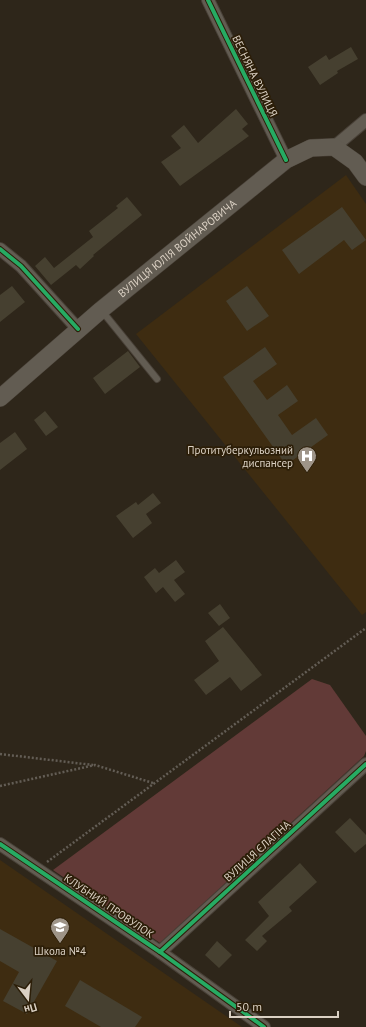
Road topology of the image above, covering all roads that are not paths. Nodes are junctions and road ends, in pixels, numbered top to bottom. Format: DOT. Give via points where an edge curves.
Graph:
graph roads {
  1 [pos="208,0"];
  2 [pos="366,120"];
  3 [pos="334,146"];
  4 [pos="286,160"];
  5 [pos="366,177"];
  6 [pos="0,249"];
  7 [pos="101,310"];
  8 [pos="78,329"];
  9 [pos="157,379"];
  10 [pos="0,398"];
  11 [pos="366,764"];
  12 [pos="0,844"];
  13 [pos="160,952"];
  14 [pos="264,1027"];
  1 -- 4 [label="street, ВЕСНЯНА ВУЛИЦЯ"];
  2 -- 3 [label="street"];
  3 -- 4 [label="main road, ВУЛИЦЯ ЮЛІЯ ВОЙНАРОВИЧА" via="311,148"];
  3 -- 5 [label="main road" via="355,162"];
  4 -- 7 [label="main road, ВУЛИЦЯ ЮЛІЯ ВОЙНАРОВИЧА"];
  6 -- 8 [label="street" via="21,266"];
  7 -- 8 [label="main road, ВУЛИЦЯ ЮЛІЯ ВОЙНАРОВИЧА"];
  7 -- 9 [label="lane"];
  8 -- 10 [label="main road, ВУЛИЦЯ ЮЛІЯ ВОЙНАРОВИЧА"];
  11 -- 13 [label="street, ВУЛИЦЯ ЄЛАГІНА"];
  12 -- 13 [label="street, КЛУБНИЙ ПРОВУЛОК"];
  13 -- 14 [label="street, КЛУБНИЙ ПРОВУЛОК"];
}
